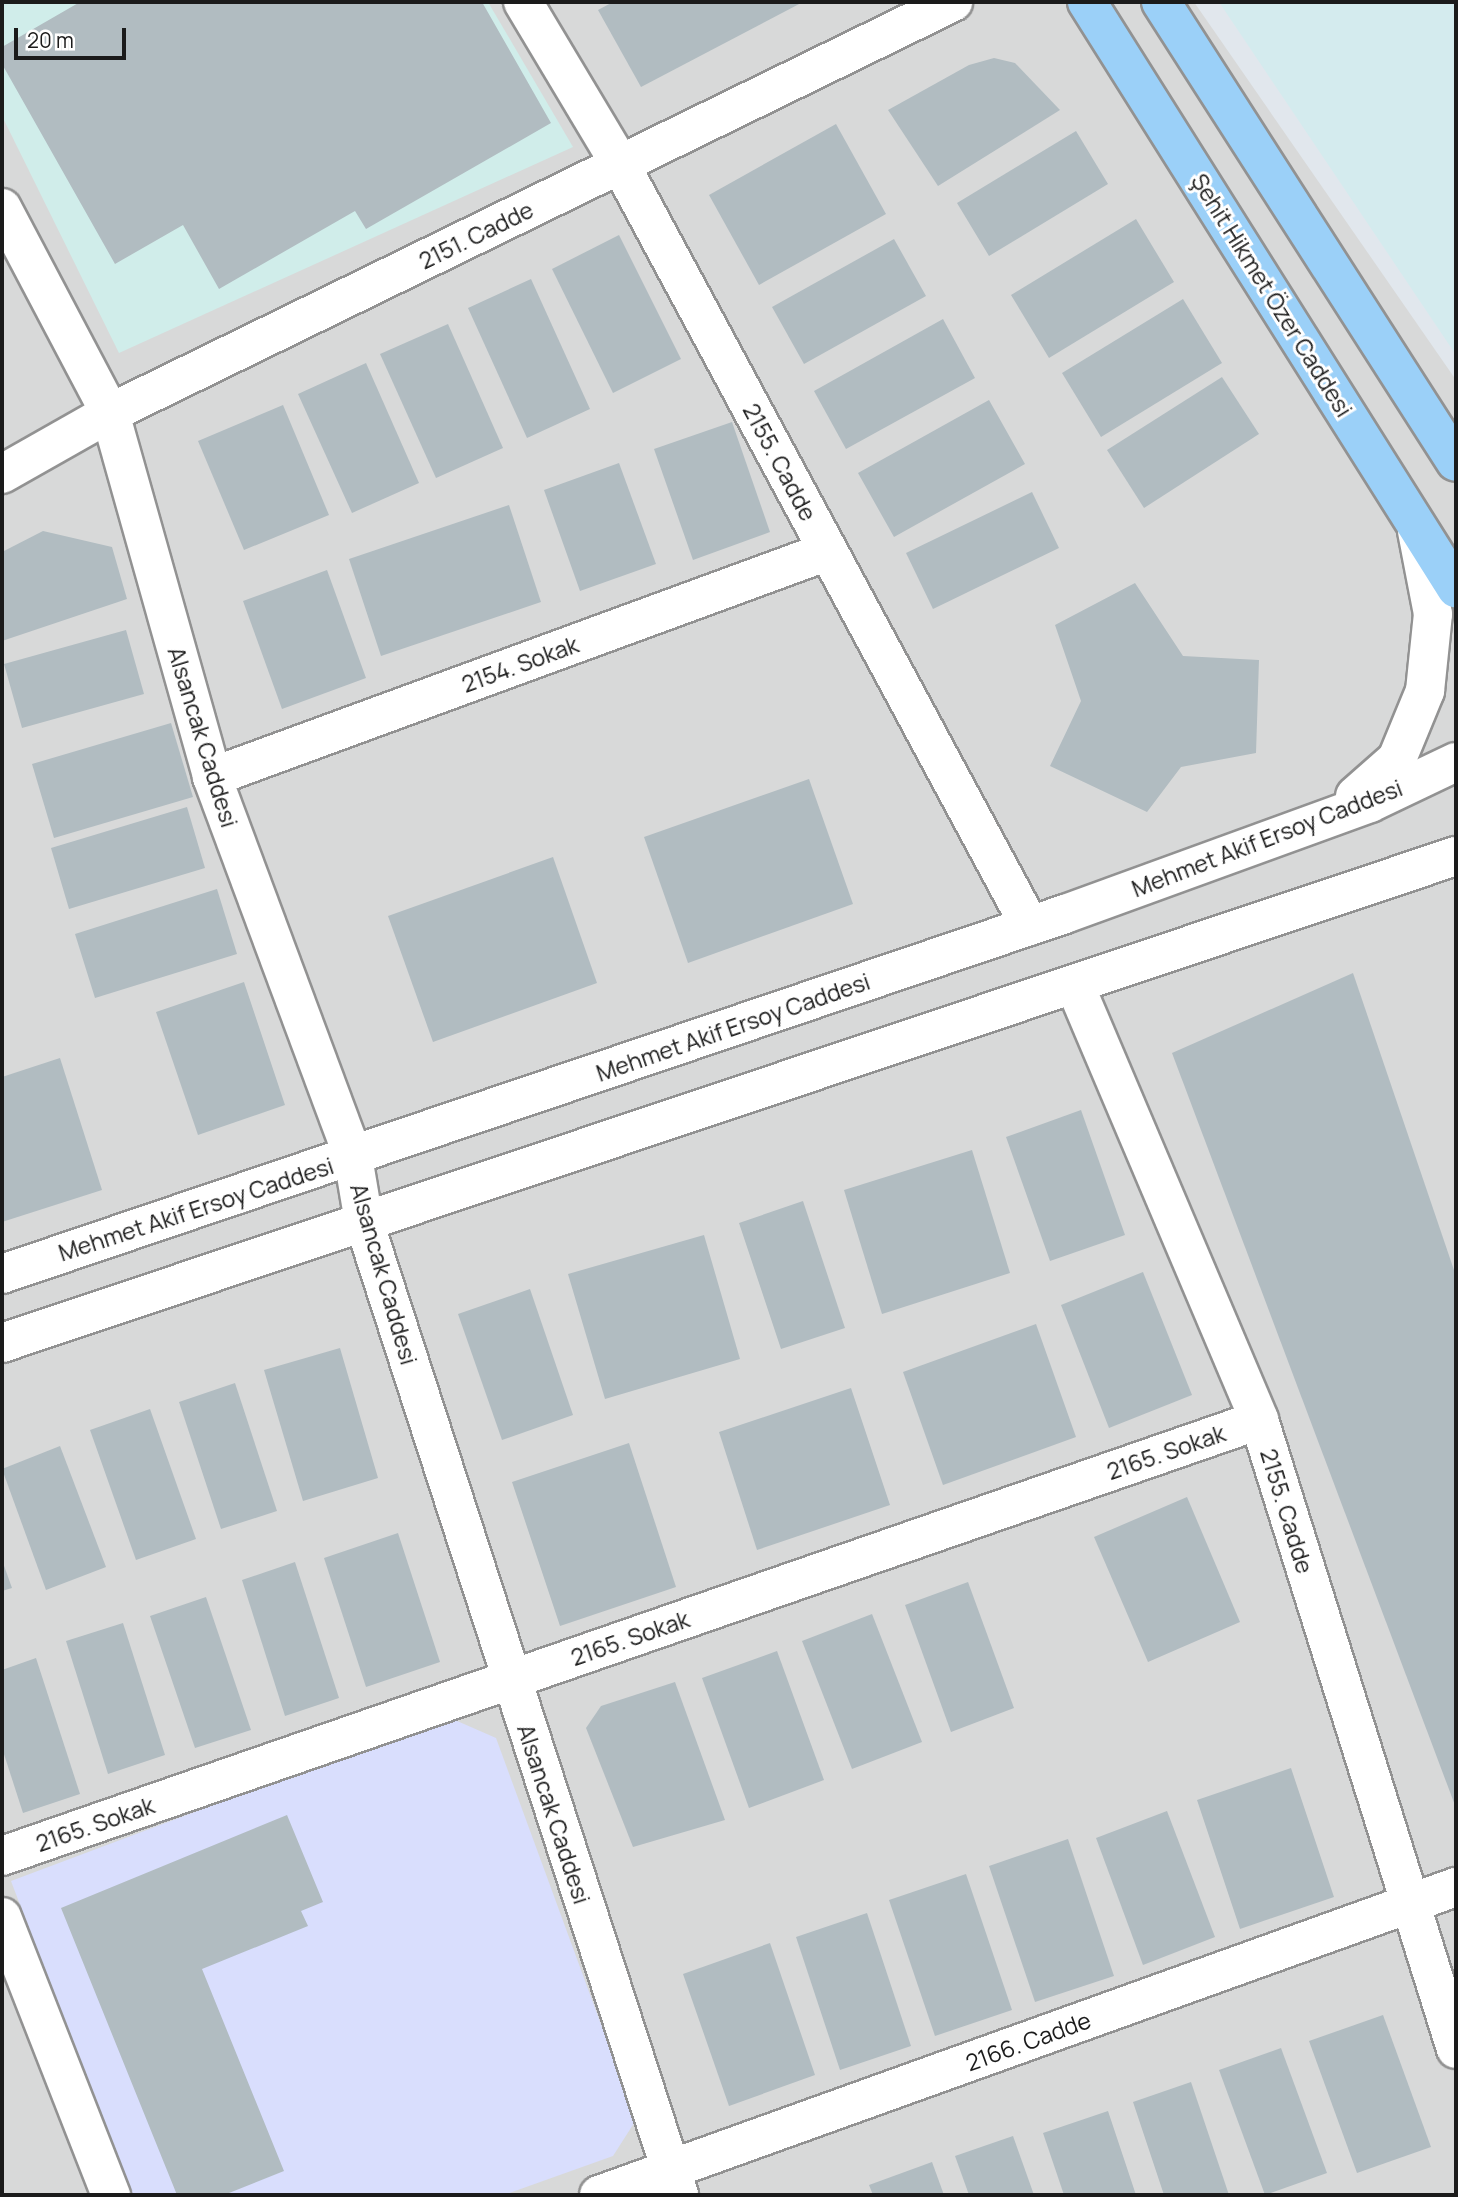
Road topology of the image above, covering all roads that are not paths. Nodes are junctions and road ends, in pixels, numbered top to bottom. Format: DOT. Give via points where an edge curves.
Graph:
graph roads {
  1 [pos="523,2"];
  2 [pos="953,2"];
  3 [pos="1087,2"];
  4 [pos="1161,2"];
  5 [pos="620,164"];
  6 [pos="2,208"];
  7 [pos="110,413"];
  8 [pos="1456,462"];
  9 [pos="2,474"];
  10 [pos="1417,531"];
  11 [pos="828,551"];
  12 [pos="1456,587"];
  13 [pos="1456,762"];
  14 [pos="212,777"];
  15 [pos="1332,816"];
  16 [pos="1449,863"];
  17 [pos="1030,926"];
  18 [pos="1076,988"];
  19 [pos="353,1157"];
  20 [pos="364,1222"];
  21 [pos="2,1274"];
  22 [pos="2,1343"];
  23 [pos="1259,1420"];
  24 [pos="511,1679"];
  25 [pos="2,1856"];
  26 [pos="1456,1886"];
  27 [pos="1411,1904"];
  28 [pos="2,1917"];
  29 [pos="1456,2049"];
  30 [pos="674,2182"];
  31 [pos="111,2195"];
  32 [pos="599,2195"];
  1 -- 5 [label="street, 2155. Cadde"];
  2 -- 5 [label="street, 2151. Cadde"];
  3 -- 10 [label="main road, Şehit Hikmet Özer Caddesi"];
  4 -- 8 [label="main road"];
  5 -- 7 [label="street, 2151. Cadde"];
  5 -- 11 [label="street, 2155. Cadde"];
  6 -- 7 [label="street, Alsancak Caddesi"];
  7 -- 9 [label="street, 2151. Cadde"];
  7 -- 14 [label="street, Alsancak Caddesi"];
  10 -- 12 [label="main road, Şehit Hikmet Özer Caddesi"];
  10 -- 15 [label="street" via="1433,614 1424,691 1397,759"];
  11 -- 14 [label="street, 2154. Sokak"];
  11 -- 17 [label="street, 2155. Cadde"];
  13 -- 15 [label="street, Mehmet Akif Ersoy Caddesi"];
  14 -- 19 [label="street, Alsancak Caddesi"];
  15 -- 17 [label="street, Mehmet Akif Ersoy Caddesi"];
  16 -- 18 [label="street" via="1298,905"];
  17 -- 19 [label="street, Mehmet Akif Ersoy Caddesi"];
  18 -- 20 [label="street"];
  18 -- 23 [label="street, 2155. Cadde"];
  19 -- 20 [label="street, Alsancak Caddesi"];
  19 -- 21 [label="street, Mehmet Akif Ersoy Caddesi"];
  20 -- 22 [label="street"];
  20 -- 24 [label="street, Alsancak Caddesi"];
  23 -- 24 [label="street, 2165. Sokak"];
  23 -- 27 [label="street, 2155. Cadde"];
  24 -- 25 [label="street, 2165. Sokak"];
  24 -- 30 [label="street, Alsancak Caddesi"];
  26 -- 27 [label="street, 2166. Cadde"];
  27 -- 29 [label="street, 2155. Cadde"];
  27 -- 30 [label="street, 2166. Cadde"];
  28 -- 31 [label="street"];
  30 -- 32 [label="street, 2166. Cadde"];
}
